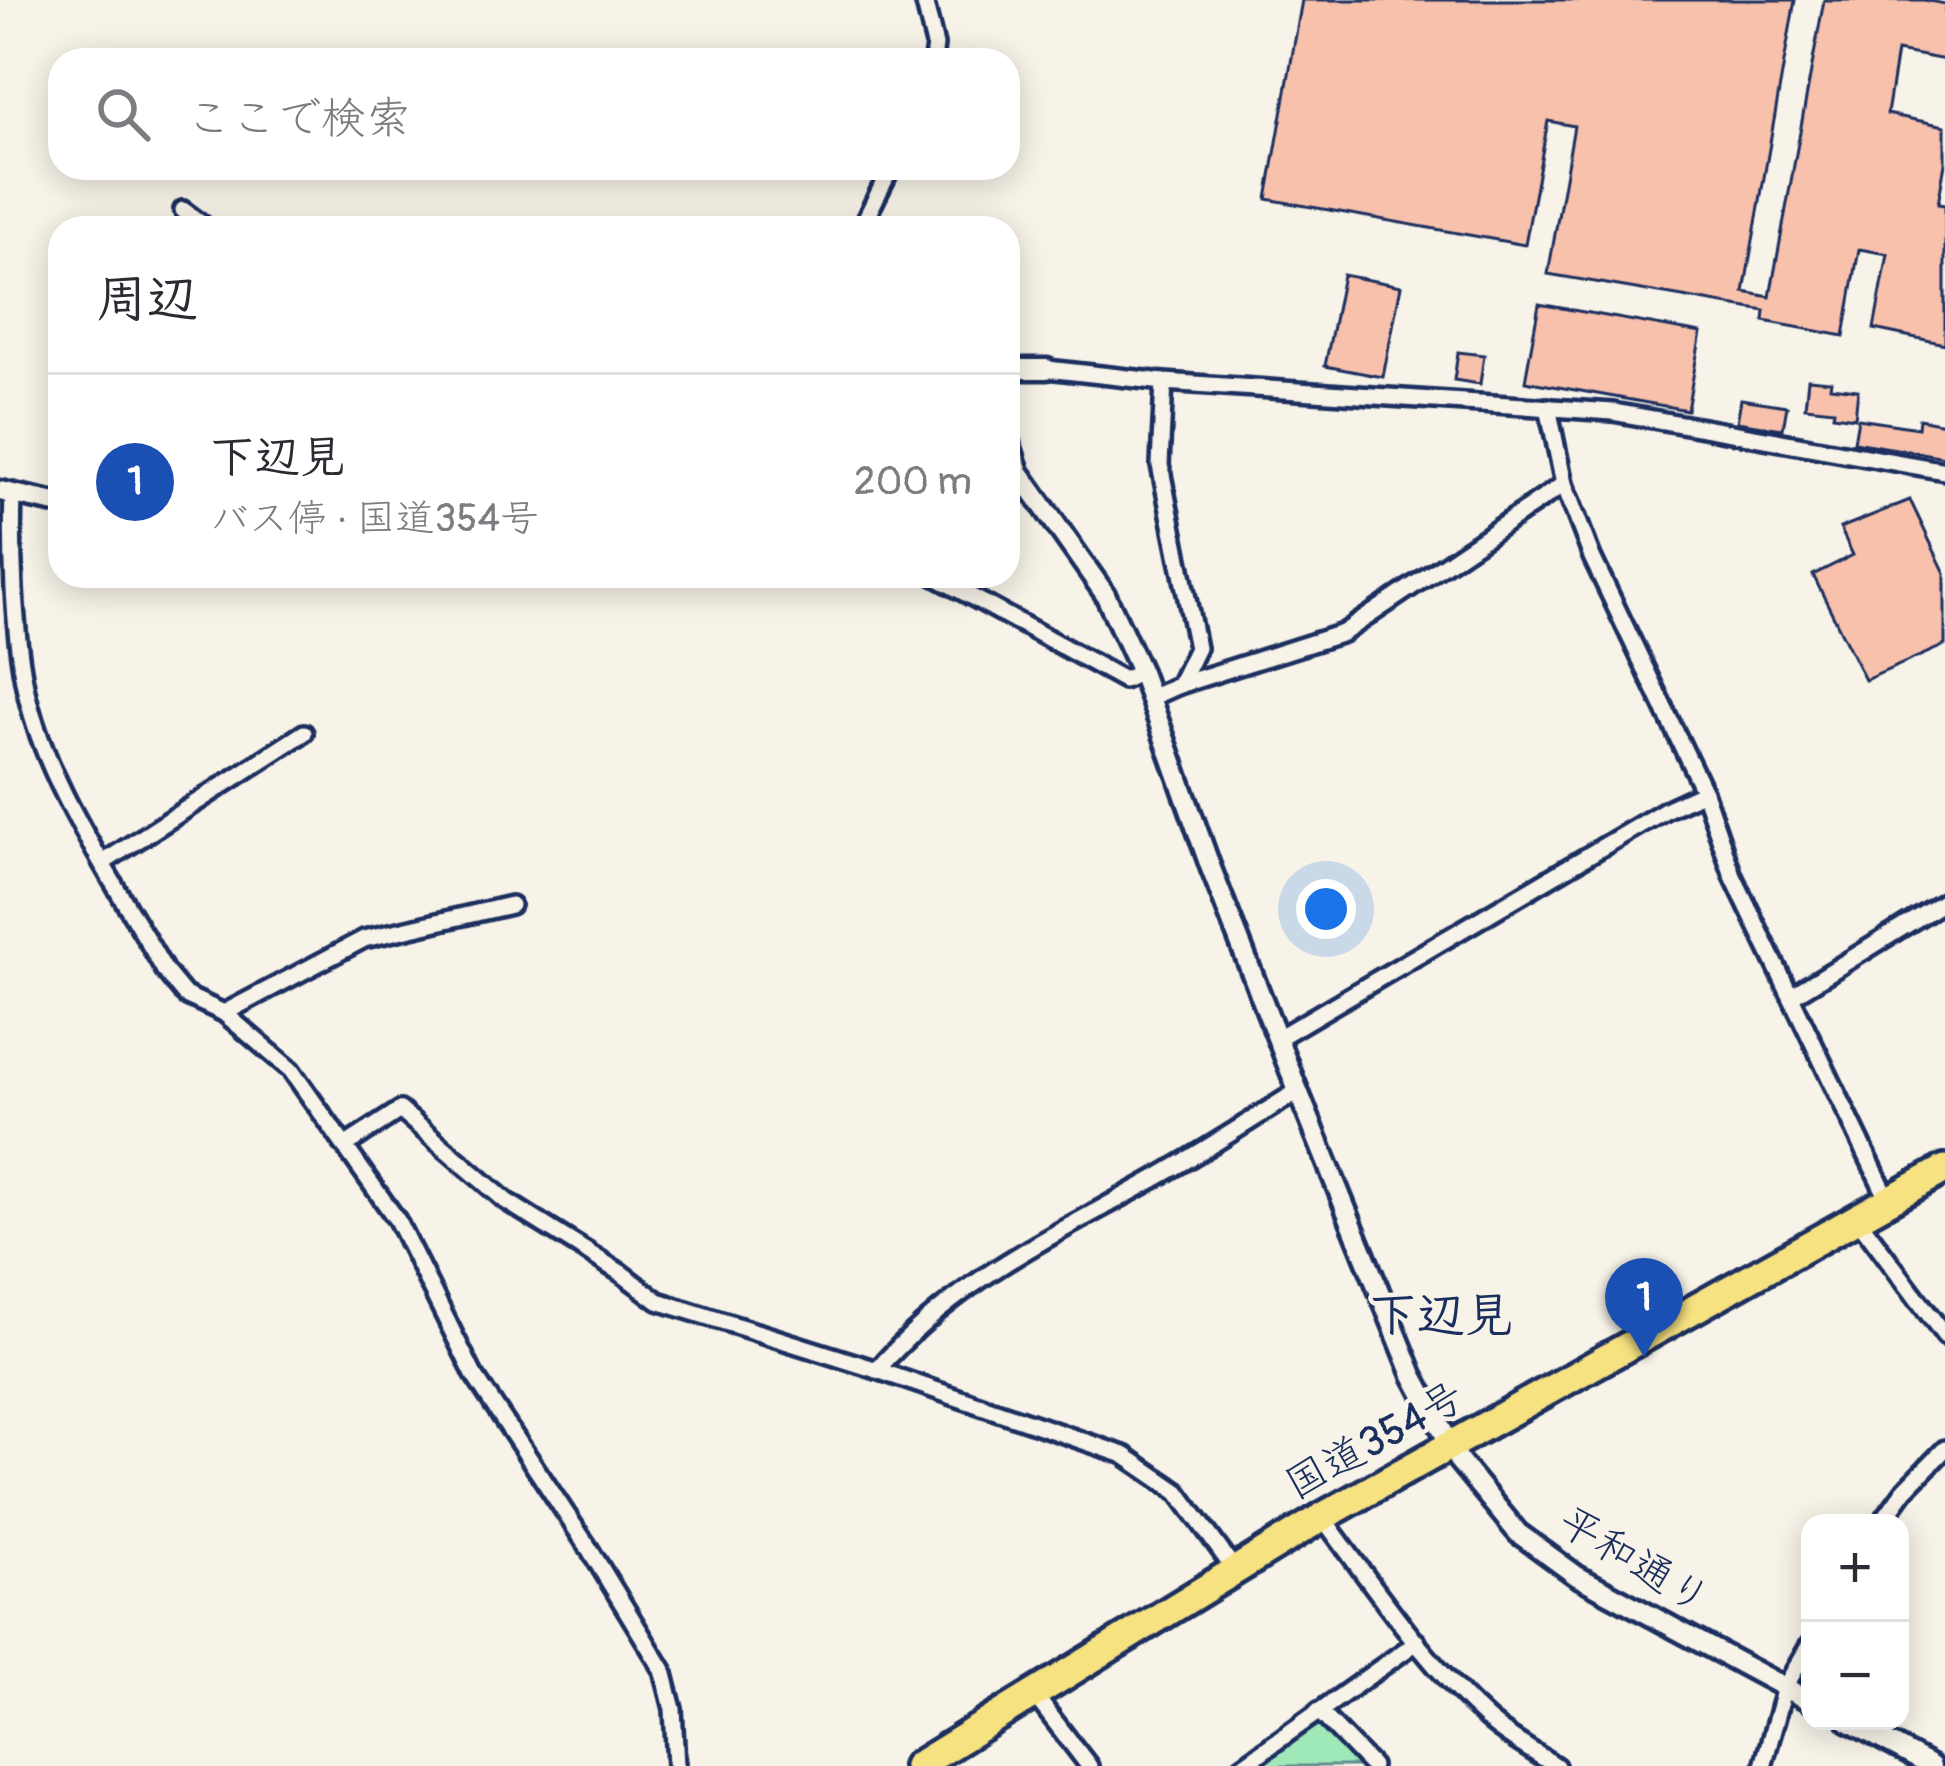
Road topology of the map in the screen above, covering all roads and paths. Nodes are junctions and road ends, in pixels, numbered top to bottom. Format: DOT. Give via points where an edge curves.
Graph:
graph roads {
  1 [pos="924,0"];
  2 [pos="935,48"];
  3 [pos="885,180"];
  4 [pos="183,210"];
  5 [pos="191,216"];
  6 [pos="867,216"];
  7 [pos="1020,369"];
  8 [pos="1047,369"];
  9 [pos="1164,382"];
  10 [pos="1548,407"];
  11 [pos="1945,471"];
  12 [pos="1020,473"];
  13 [pos="1564,484"];
  14 [pos="6,494"];
  15 [pos="48,502"];
  16 [pos="956,588"];
  17 [pos="1141,672"];
  18 [pos="1179,686"];
  19 [pos="1150,698"];
  20 [pos="304,733"];
  21 [pos="1704,792"];
  22 [pos="104,862"];
  23 [pos="1945,901"];
  24 [pos="511,905"];
  25 [pos="1793,995"];
  26 [pos="224,1013"];
  27 [pos="1279,1038"];
  28 [pos="1298,1091"];
  29 [pos="346,1145"];
  30 [pos="1945,1169"];
  31 [pos="1889,1201"];
  32 [pos="1858,1219"];
  33 [pos="1945,1336"];
  34 [pos="877,1370"];
  35 [pos="1452,1447"];
  36 [pos="1945,1449"];
  37 [pos="1888,1514"];
  38 [pos="1322,1517"];
  39 [pos="1234,1569"];
  40 [pos="1417,1642"];
  41 [pos="1801,1659"];
  42 [pos="1785,1687"];
  43 [pos="1033,1693"];
  44 [pos="1801,1696"];
  45 [pos="1319,1711"];
  46 [pos="1862,1730"];
  47 [pos="1909,1761"];
  48 [pos="676,1766"];
  49 [pos="917,1766"];
  50 [pos="1090,1766"];
  51 [pos="1241,1766"];
  52 [pos="1372,1766"];
  53 [pos="1556,1766"];
  54 [pos="1763,1766"];
  55 [pos="1931,1766"];
  1 -- 2 [label="street"];
  3 -- 6 [label="street"];
  4 -- 5 [label="street"];
  7 -- 8 [label="street"];
  8 -- 9 [label="street"];
  9 -- 10 [label="street"];
  9 -- 18 [label="street" via="1160,465 1197,648"];
  10 -- 11 [label="street"];
  10 -- 13 [label="street"];
  12 -- 17 [label="street, 平和通り" via="1105,594"];
  13 -- 18 [label="street" via="1343,633"];
  13 -- 21 [label="street"];
  14 -- 15 [label="street"];
  14 -- 22 [label="street" via="24,682 61,785"];
  16 -- 17 [label="street" via="1124,680"];
  17 -- 19 [label="street, 平和通り"];
  18 -- 19 [label="street"];
  19 -- 27 [label="street, 平和通り"];
  20 -- 22 [label="street"];
  21 -- 25 [label="street" via="1733,876"];
  21 -- 27 [label="street"];
  22 -- 26 [label="street" via="165,971 185,995"];
  23 -- 25 [label="street"];
  24 -- 26 [label="street" via="364,939"];
  25 -- 31 [label="street"];
  26 -- 29 [label="street" via="291,1070"];
  27 -- 28 [label="street, 平和通り"];
  28 -- 34 [label="street" via="981,1276"];
  28 -- 35 [label="street, 平和通り" via="1413,1375"];
  29 -- 34 [label="street" via="400,1110 506,1201 658,1301"];
  29 -- 48 [label="street" via="397,1220 474,1375 663,1670"];
  30 -- 31 [label="highway, 国道354号"];
  31 -- 32 [label="highway, 国道354号"];
  32 -- 33 [label="street"];
  32 -- 35 [label="highway, 国道354号"];
  34 -- 39 [label="street" via="1124,1455 1178,1492"];
  35 -- 38 [label="highway, 国道354号"];
  35 -- 42 [label="street, 平和通り" via="1518,1533 1577,1576"];
  36 -- 37 [label="street"];
  38 -- 39 [label="highway, 国道354号"];
  38 -- 40 [label="street"];
  39 -- 43 [label="highway, 国道354号"];
  40 -- 45 [label="street"];
  40 -- 53 [label="street" via="1491,1723"];
  41 -- 42 [label="street"];
  42 -- 44 [label="street, 平和通り"];
  42 -- 54 [label="street"];
  43 -- 49 [label="highway, 国道354号"];
  43 -- 50 [label="street"];
  45 -- 51 [label="street"];
  45 -- 52 [label="street"];
  46 -- 47 [label="street"];
  47 -- 55 [label="street"];
}
